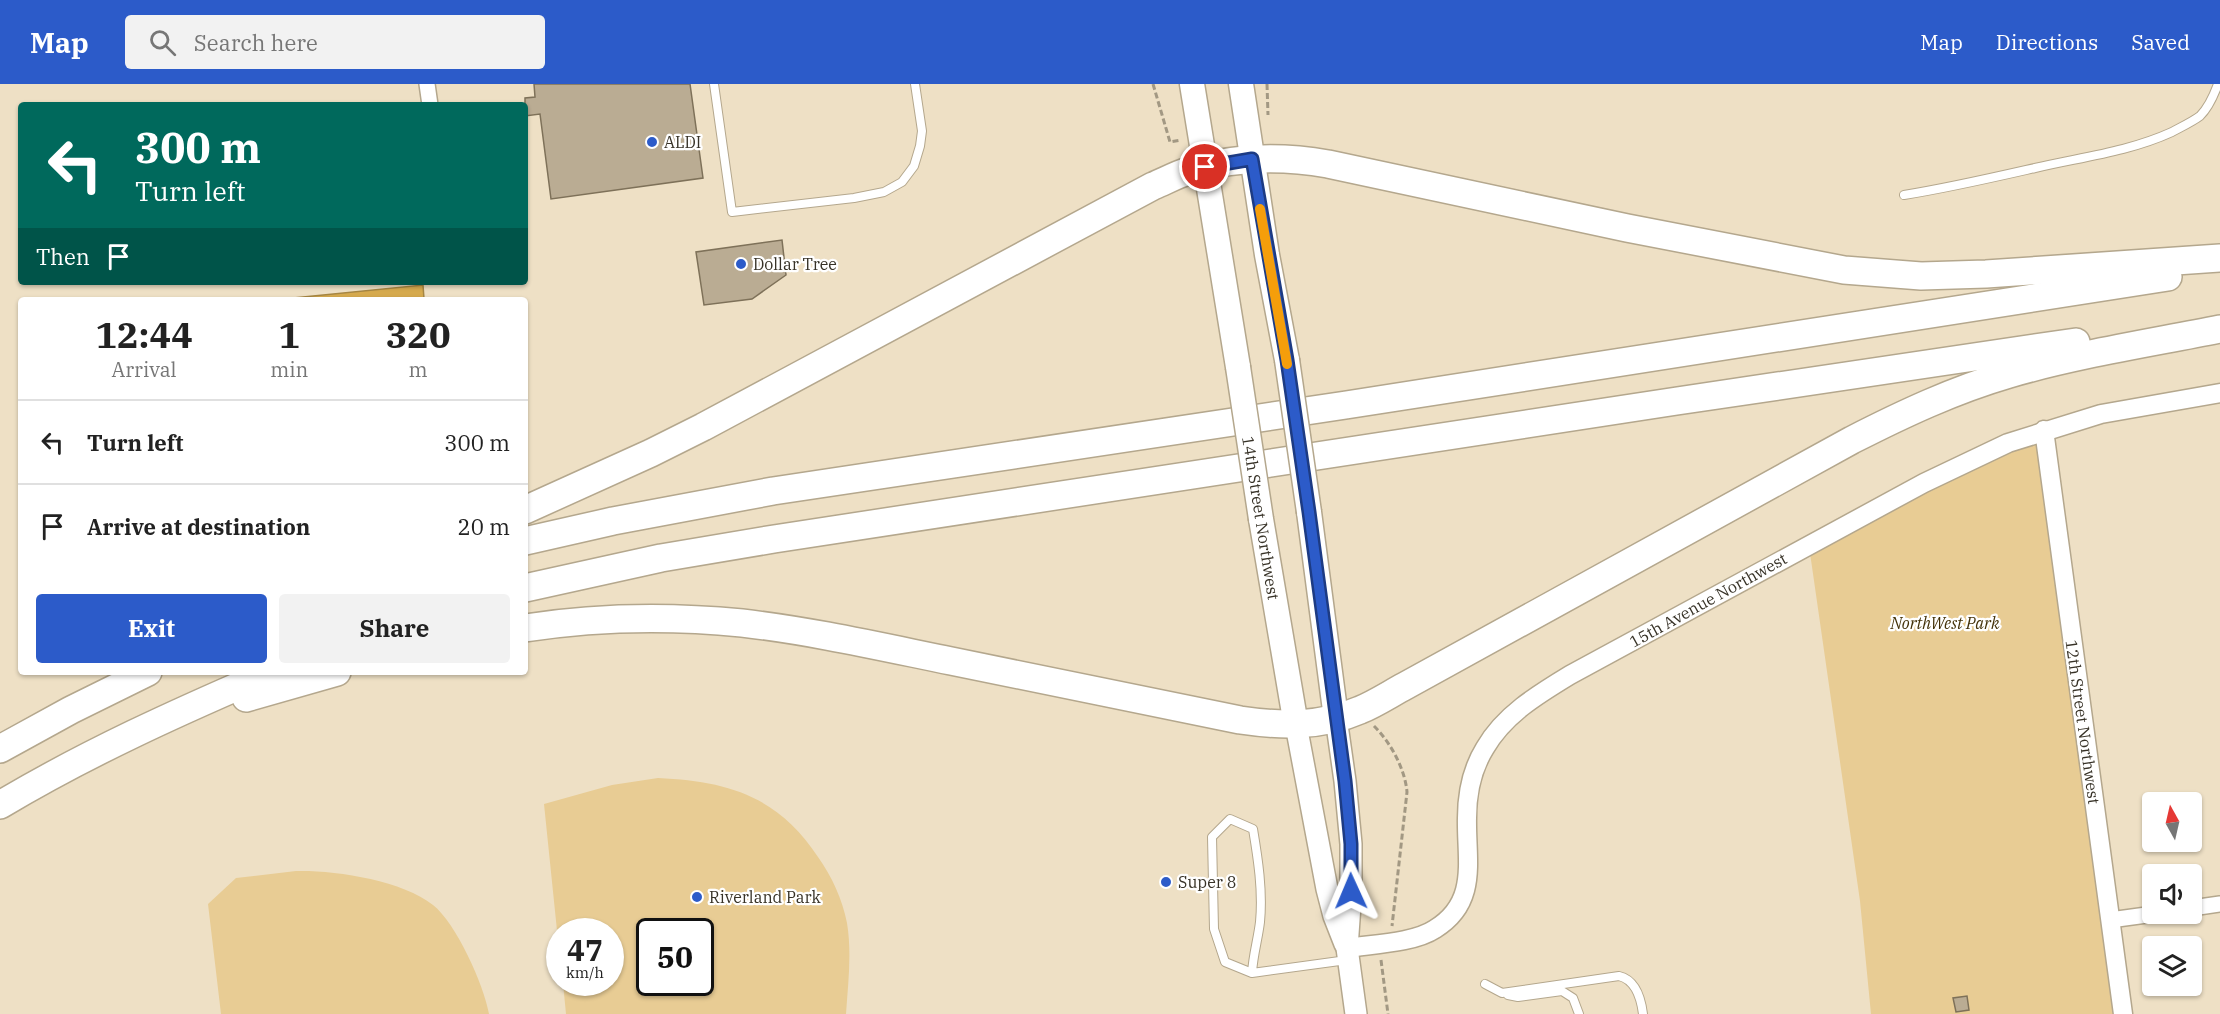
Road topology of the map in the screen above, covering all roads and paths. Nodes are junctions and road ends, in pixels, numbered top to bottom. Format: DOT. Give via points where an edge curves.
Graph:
graph roads {
  1 [pos="427,84"];
  2 [pos="714,84"];
  3 [pos="915,84"];
  4 [pos="1153,84"];
  5 [pos="1192,84"];
  6 [pos="1241,84"];
  7 [pos="1267,84"];
  8 [pos="2218,84"];
  9 [pos="430,102"];
  10 [pos="1268,119"];
  11 [pos="1170,142"];
  12 [pos="1252,159"];
  13 [pos="1205,167"];
  14 [pos="1904,195"];
  15 [pos="2220,258"];
  16 [pos="2220,269"];
  17 [pos="2220,321"];
  18 [pos="2220,329"];
  19 [pos="2220,393"];
  20 [pos="2044,430"];
  21 [pos="528,509"];
  22 [pos="528,540"];
  23 [pos="528,587"];
  24 [pos="528,628"];
  25 [pos="142,675"];
  26 [pos="264,675"];
  27 [pos="327,675"];
  28 [pos="1348,714"];
  29 [pos="1296,725"];
  30 [pos="0,749"];
  31 [pos="96,752"];
  32 [pos="0,805"];
  33 [pos="2220,904"];
  34 [pos="2202,907"];
  35 [pos="2142,916"];
  36 [pos="2110,920"];
  37 [pos="1387,942"];
  38 [pos="1347,954"];
  39 [pos="1252,973"];
  40 [pos="1485,984"];
  41 [pos="1502,993"];
  42 [pos="1580,1012"];
  43 [pos="1356,1014"];
  44 [pos="1388,1014"];
  45 [pos="1643,1014"];
  46 [pos="2123,1014"];
  1 -- 9 [label="street"];
  2 -- 3 [label="lane" via="732,212 854,198 884,192 902,182 914,166 922,131"];
  4 -- 11 [label="path"];
  5 -- 13 [label="main road, 14th Street Northwest"];
  6 -- 12 [label="main road, 14th Street Northwest"];
  7 -- 10 [label="path"];
  8 -- 14 [label="lane" via="2200,116 2152,141 2113,153"];
  12 -- 13 [label="highway"];
  12 -- 15 [label="highway" via="1328,164 1844,270 1921,276 1986,274"];
  12 -- 28 [label="main road, 14th Street Northwest, bridge" via="1309,512"];
  13 -- 21 [label="highway" via="1108,209 661,448"];
  13 -- 29 [label="main road, 14th Street Northwest, bridge"];
  16 -- 22 [label="highway" via="784,490"];
  17 -- 23 [label="highway" via="774,539 661,558"];
  18 -- 28 [label="highway" via="2009,374 1897,417"];
  19 -- 20 [label="street, 15th Avenue Northwest" via="2118,410"];
  20 -- 36 [label="street, 12th Street Northwest"];
  20 -- 37 [label="street, 15th Avenue Northwest" via="2008,442 1924,483 1537,695 1497,730 1474,771 1468,795 1467,887 1460,904 1435,930"];
  24 -- 29 [label="highway" via="627,619 742,624 858,642 1240,720"];
  25 -- 30 [label="highway"];
  26 -- 31 [label="highway"];
  27 -- 31 [label="highway" via="191,716"];
  28 -- 29 [label="highway"];
  28 -- 37 [label="path" via="1390,747 1406,783 1407,805"];
  28 -- 38 [label="main road, 14th Street Northwest" via="1345,781 1351,891"];
  29 -- 38 [label="main road, 14th Street Northwest" via="1327,889"];
  31 -- 32 [label="highway"];
  33 -- 34 [label="street"];
  35 -- 36 [label="street"];
  36 -- 46 [label="street, 12th Street Northwest"];
  37 -- 38 [label="street, 15th Avenue Northwest"];
  37 -- 44 [label="path" via="1381,962"];
  38 -- 39 [label="lane"];
  38 -- 43 [label="main road, 14th Street Northwest"];
  39 -- 39 [label="lane" via="1225,962 1214,930 1212,837 1230,819 1253,829 1260,872 1260,923"];
  40 -- 41 [label="lane"];
  41 -- 42 [label="lane" via="1518,997 1562,991 1573,998"];
  41 -- 45 [label="lane" via="1619,976 1628,978 1635,987"];
}
